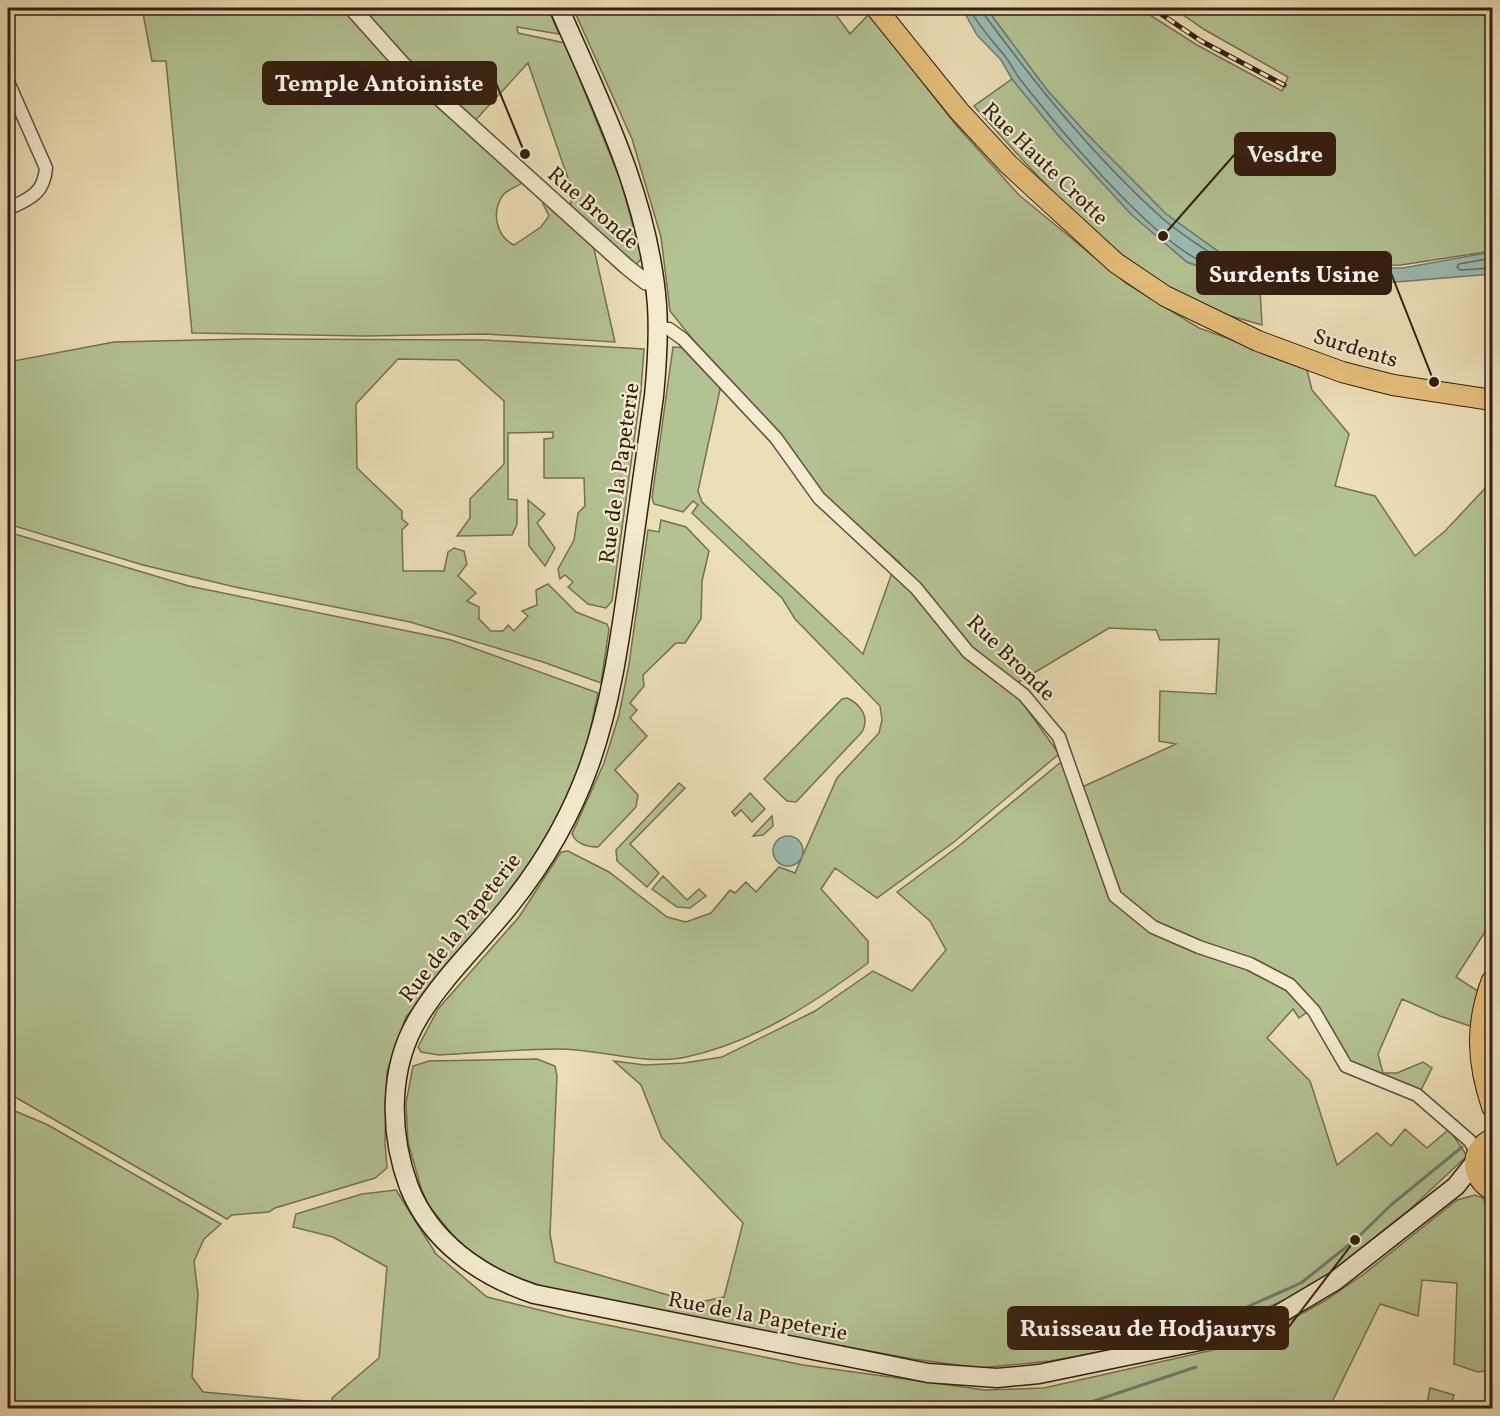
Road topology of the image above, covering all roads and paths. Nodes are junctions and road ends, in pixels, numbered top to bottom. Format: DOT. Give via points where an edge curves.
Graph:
graph roads {
  1 [pos="352,8"];
  2 [pos="560,8"];
  3 [pos="876,8"];
  4 [pos="8,82"];
  5 [pos="8,209"];
  6 [pos="655,284"];
  7 [pos="1211,321"];
  8 [pos="658,328"];
  9 [pos="1492,400"];
  10 [pos="1492,980"];
  11 [pos="1492,1107"];
  12 [pos="1492,1139"];
  13 [pos="1476,1158"];
  14 [pos="1456,1186"];
  15 [pos="1488,1188"];
  1 -- 6 [label="street, Rue Bronde" via="402,64 627,267"];
  2 -- 6 [label="main road, Rue de la Papeterie" via="634,188"];
  3 -- 7 [label="main road, Rue Haute Crotte" via="959,111 1044,200 1116,263 1165,297"];
  4 -- 5 [label="street" via="46,168 40,191"];
  6 -- 8 [label="main road, Rue de la Papeterie"];
  7 -- 9 [label="main road, Surdents" via="1342,372 1393,385"];
  8 -- 13 [label="street, Rue Bronde" via="669,329 683,339 776,438 819,498 916,588 968,652 1024,695 1059,737 1115,896 1153,927 1250,964 1290,985 1314,1011 1346,1066 1417,1095 1470,1141"];
  8 -- 14 [label="main road, Rue de la Papeterie" via="654,396 623,617 602,728 588,768 535,871 418,1019 398,1074 395,1121 404,1173 422,1211 446,1242 486,1275 506,1285 566,1302 928,1373 997,1378 1039,1374 1214,1338 1276,1316 1328,1287"];
  10 -- 11 [label="main road" via="1482,1012 1478,1048"];
  12 -- 13 [label="main road" via="1481,1146"];
  13 -- 14 [label="main road, Rue de la Papeterie"];
  13 -- 15 [label="main road" via="1477,1176"];
  14 -- 15 [label="main road"];
}
